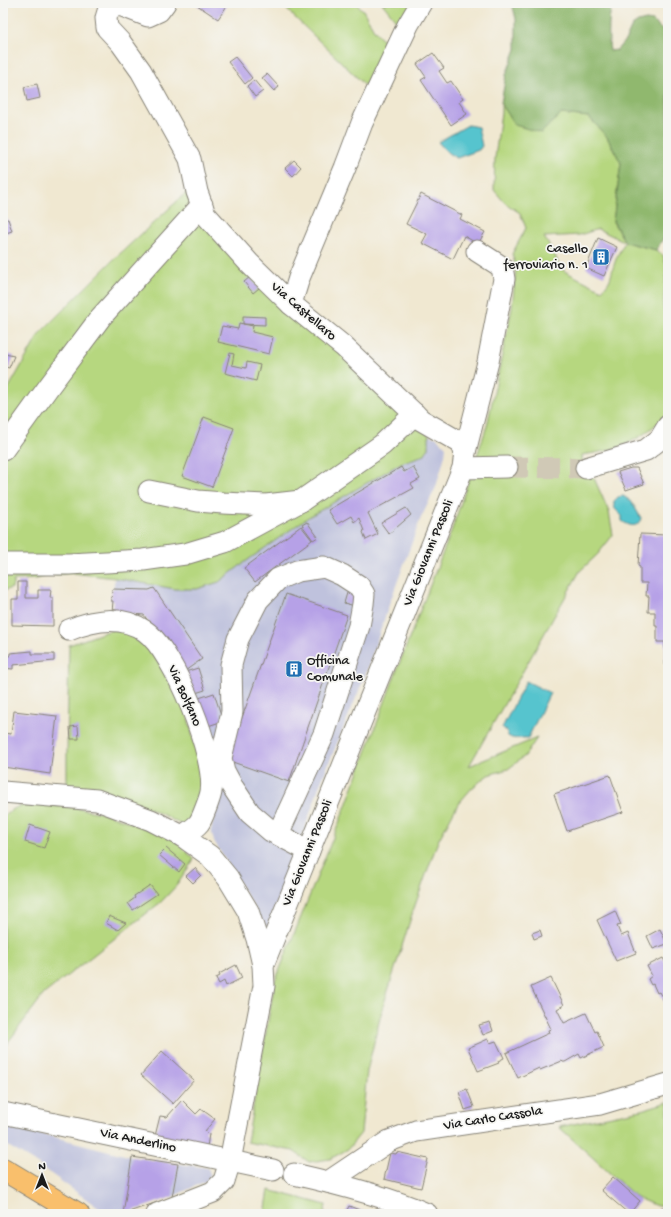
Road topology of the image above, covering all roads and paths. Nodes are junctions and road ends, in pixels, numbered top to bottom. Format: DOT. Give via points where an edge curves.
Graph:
graph roads {
  1 [pos="165,3"];
  2 [pos="421,3"];
  3 [pos="202,205"];
  4 [pos="477,251"];
  5 [pos="291,304"];
  6 [pos="415,414"];
  7 [pos="668,426"];
  8 [pos="3,450"];
  9 [pos="464,460"];
  10 [pos="507,467"];
  11 [pos="586,468"];
  12 [pos="149,491"];
  13 [pos="301,501"];
  14 [pos="3,564"];
  15 [pos="69,630"];
  16 [pos="3,792"];
  17 [pos="278,834"];
  18 [pos="182,836"];
  19 [pos="309,850"];
  20 [pos="263,965"];
  21 [pos="668,1084"];
  22 [pos="3,1113"];
  23 [pos="230,1161"];
  24 [pos="3,1169"];
  25 [pos="273,1170"];
  26 [pos="294,1174"];
  27 [pos="328,1182"];
  28 [pos="35,1189"];
  29 [pos="61,1214"];
  30 [pos="78,1214"];
  31 [pos="157,1214"];
  32 [pos="427,1214"];
  1 -- 3 [label="street, Via Castellaro" via="159,11 148,16 120,5 109,8 107,28 121,42 141,71 190,159"];
  2 -- 5 [label="street" via="362,123 346,168 299,278"];
  3 -- 5 [label="street, Via Castellaro" via="205,214 249,263"];
  3 -- 8 [label="street" via="101,317"];
  4 -- 9 [label="street" via="502,267 504,279 488,362"];
  5 -- 6 [label="street, Via Castellaro" via="343,346"];
  6 -- 9 [label="street, Via Castellaro" via="461,443"];
  6 -- 13 [label="street" via="382,446"];
  7 -- 11 [label="street" via="660,439 646,450"];
  9 -- 10 [label="street"];
  9 -- 19 [label="street, Via Giovanni Pascoli"];
  12 -- 13 [label="street" via="198,501 223,503 266,504"];
  13 -- 14 [label="street" via="225,542 185,554 143,560"];
  15 -- 18 [label="street, Via Bolfano" via="102,620 124,622 144,630 167,656 200,731 212,778 211,792 199,822"];
  16 -- 18 [label="street" via="97,800 151,820"];
  17 -- 17 [label="street" via="250,813 224,771 221,758 232,712 231,665 238,639 258,600 278,579 297,571 324,568 342,575 359,586 364,594 363,604 359,626 324,734"];
  17 -- 19 [label="street"];
  18 -- 20 [label="street" via="210,856 228,878 248,911"];
  19 -- 20 [label="street, Via Giovanni Pascoli"];
  20 -- 23 [label="street, Via Giovanni Pascoli" via="264,986"];
  21 -- 27 [label="street, Via Carlo Cassola" via="600,1104 416,1131 389,1141"];
  22 -- 23 [label="street, Via Anderlino"];
  23 -- 25 [label="street, Via Anderlino"];
  23 -- 31 [label="street, Via Giovanni Pascoli" via="224,1181 213,1192"];
  24 -- 28 [label="main road"];
  26 -- 27 [label="street"];
  27 -- 32 [label="street" via="410,1206"];
  28 -- 29 [label="main road"];
  28 -- 30 [label="main road"];
}
